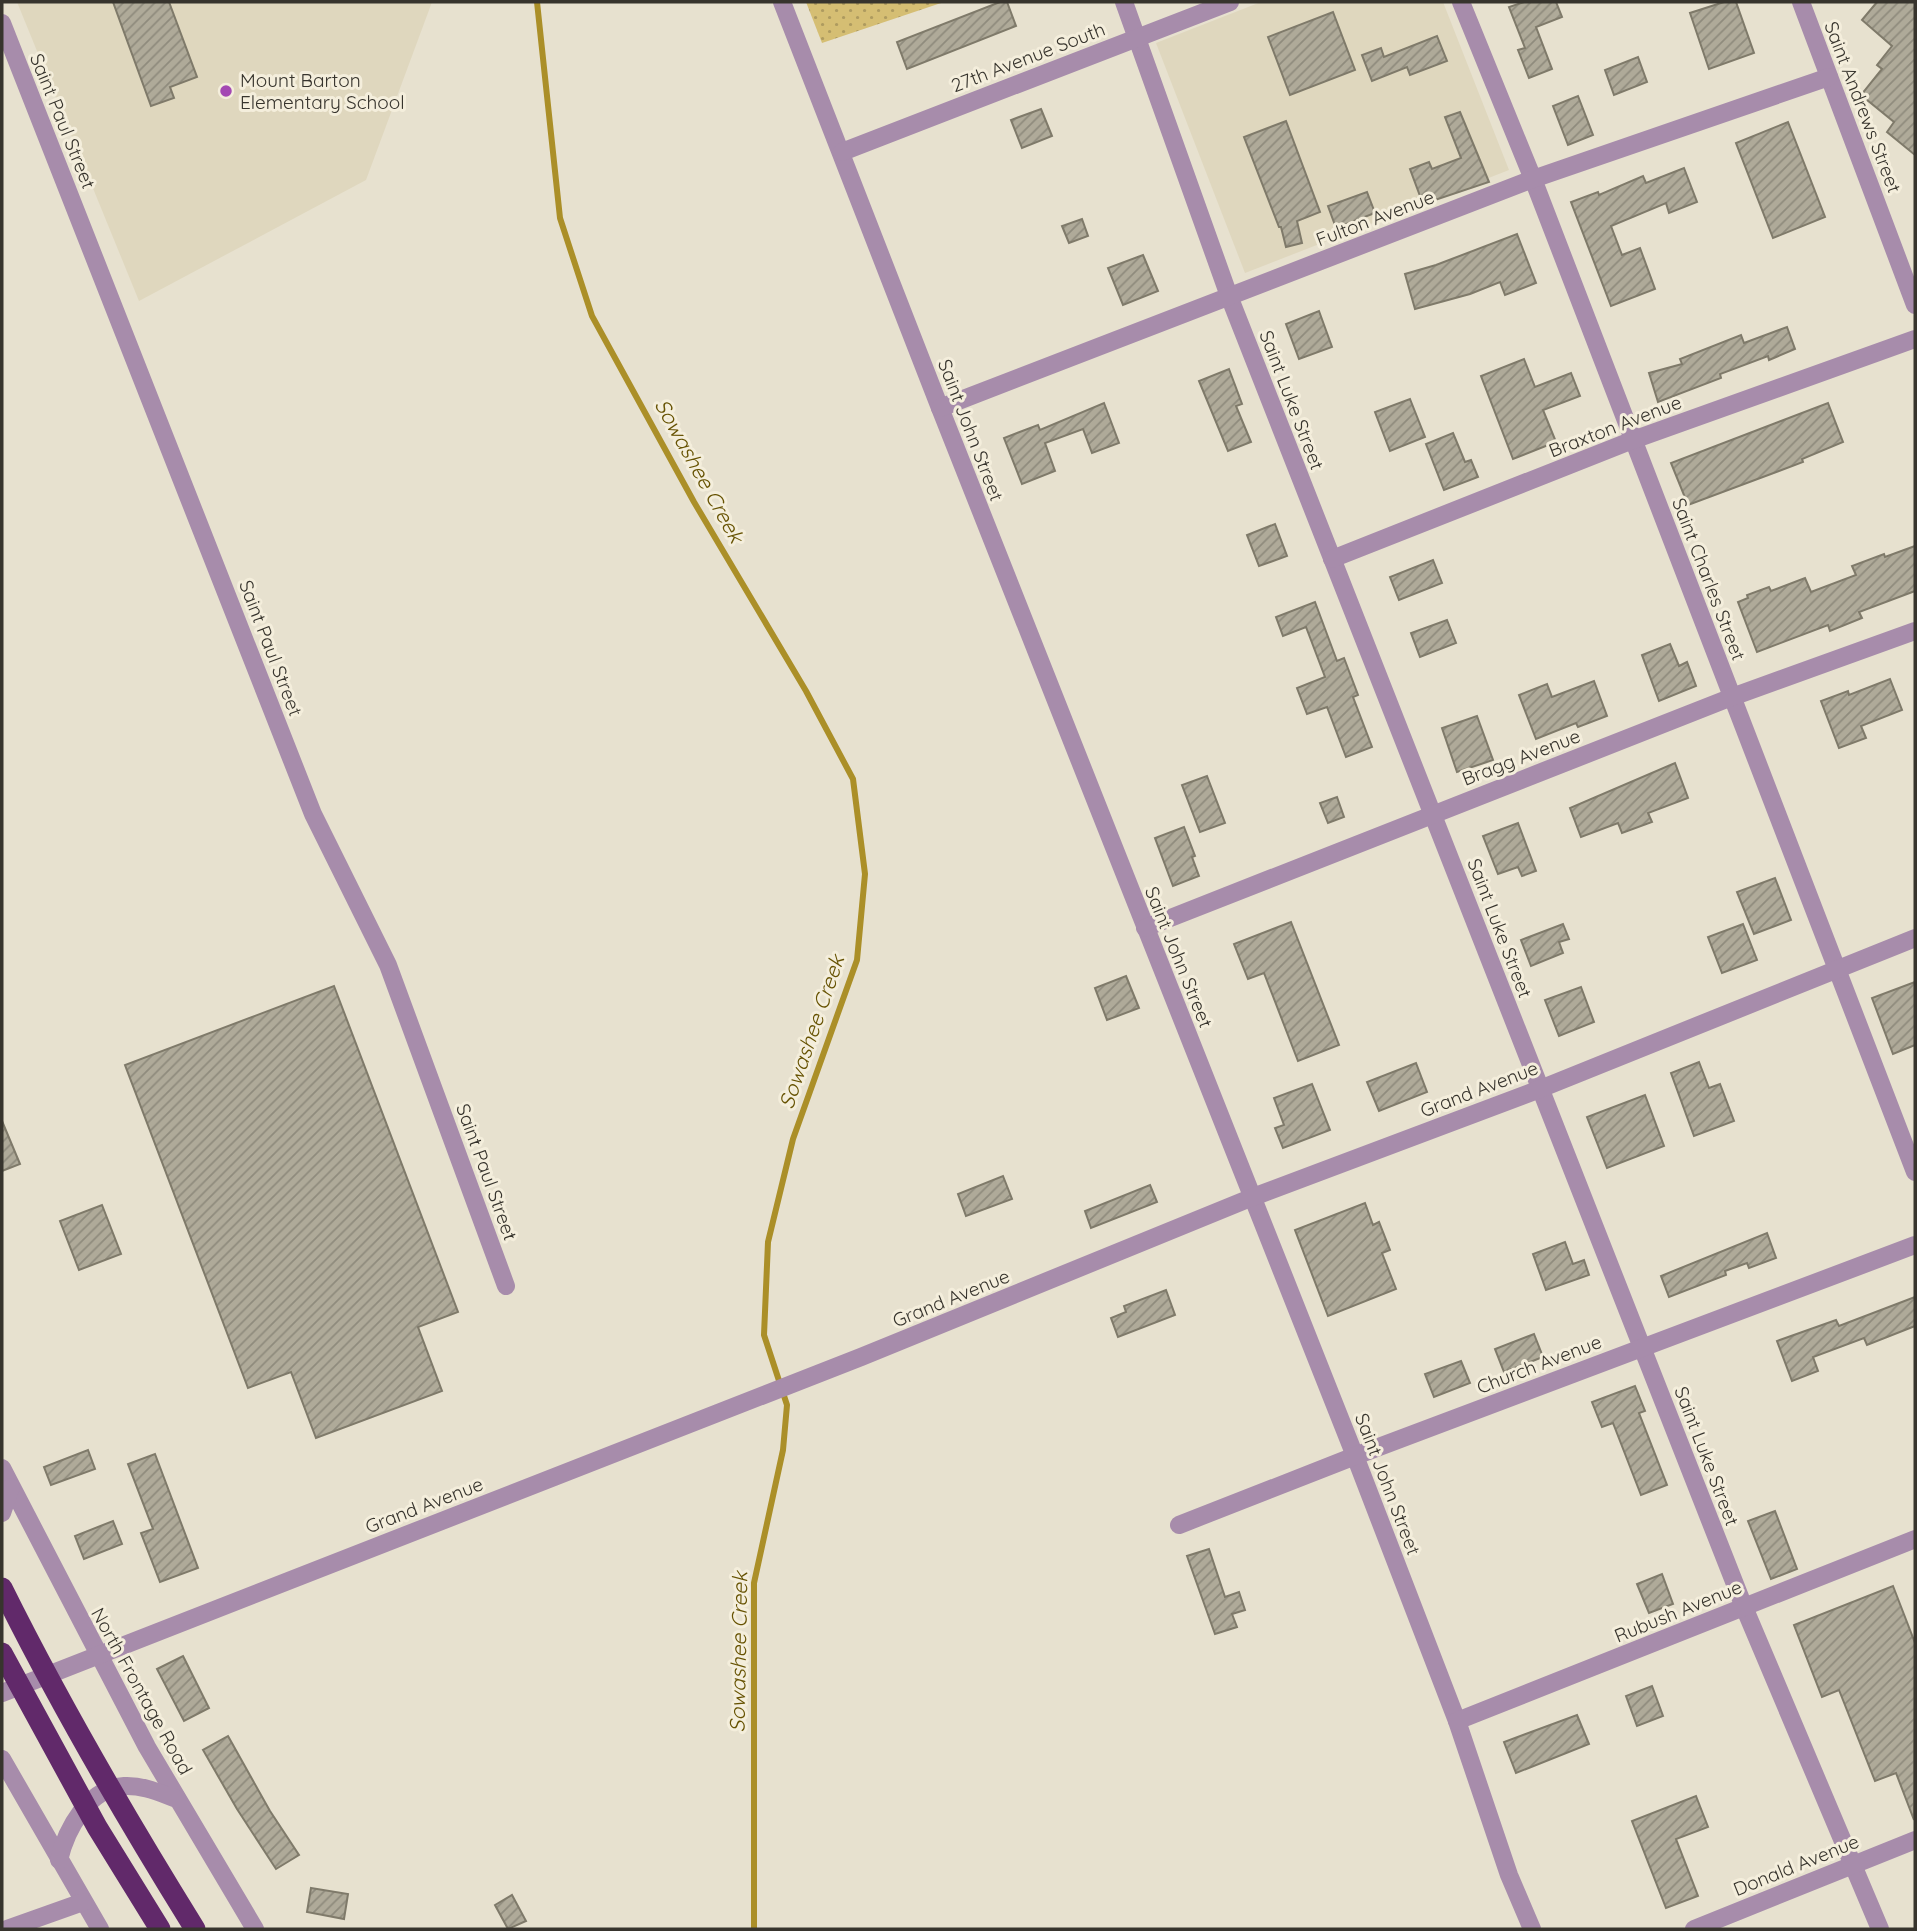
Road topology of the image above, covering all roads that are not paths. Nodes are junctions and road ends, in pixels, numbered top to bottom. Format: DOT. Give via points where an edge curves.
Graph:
graph roads {
  1 [pos="782,2"];
  2 [pos="1124,2"];
  3 [pos="1230,2"];
  4 [pos="1461,2"];
  5 [pos="1801,2"];
  6 [pos="2,23"];
  7 [pos="1136,38"];
  8 [pos="1829,77"];
  9 [pos="842,152"];
  10 [pos="1533,179"];
  11 [pos="1229,296"];
  12 [pos="1915,305"];
  13 [pos="1915,339"];
  14 [pos="940,408"];
  15 [pos="1633,440"];
  16 [pos="1332,559"];
  17 [pos="1915,631"];
  18 [pos="1732,697"];
  19 [pos="1433,815"];
  20 [pos="1145,928"];
  21 [pos="1915,938"];
  22 [pos="1837,968"];
  23 [pos="1540,1089"];
  24 [pos="1915,1172"];
  25 [pos="1253,1197"];
  26 [pos="1915,1245"];
  27 [pos="506,1286"];
  28 [pos="1642,1348"];
  29 [pos="1355,1456"];
  30 [pos="2,1468"];
  31 [pos="11,1487"];
  32 [pos="2,1513"];
  33 [pos="1179,1525"];
  34 [pos="1915,1539"];
  35 [pos="2,1588"];
  36 [pos="1744,1607"];
  37 [pos="2,1653"];
  38 [pos="97,1655"];
  39 [pos="2,1693"];
  40 [pos="1457,1721"];
  41 [pos="2,1759"];
  42 [pos="177,1799"];
  43 [pos="1915,1840"];
  44 [pos="59,1860"];
  45 [pos="1852,1864"];
  46 [pos="82,1902"];
  47 [pos="6,1929"];
  48 [pos="100,1929"];
  49 [pos="160,1929"];
  50 [pos="195,1929"];
  51 [pos="255,1929"];
  52 [pos="1532,1929"];
  53 [pos="1694,1929"];
  54 [pos="1880,1929"];
  1 -- 9 [label="street, Saint John Street"];
  2 -- 7 [label="street, Saint Luke Street"];
  3 -- 7 [label="street, 27th Avenue South"];
  4 -- 10 [label="street, Saint Charles Street"];
  5 -- 8 [label="street, Saint Andrews Street"];
  6 -- 27 [label="street, Saint Paul Street" via="313,814 388,965"];
  7 -- 9 [label="street, 27th Avenue South"];
  7 -- 11 [label="street, Saint Luke Street"];
  8 -- 10 [label="street, Fulton Avenue"];
  8 -- 12 [label="street, Saint Andrews Street"];
  9 -- 14 [label="street, Saint John Street"];
  10 -- 11 [label="street, Fulton Avenue"];
  10 -- 15 [label="street, Saint Charles Street"];
  11 -- 14 [label="street, Fulton Avenue"];
  11 -- 16 [label="street, Saint Luke Street"];
  13 -- 15 [label="street, Braxton Avenue"];
  14 -- 20 [label="street, Saint John Street"];
  15 -- 16 [label="street, Braxton Avenue"];
  15 -- 18 [label="street, Saint Charles Street"];
  16 -- 19 [label="street, Saint Luke Street"];
  17 -- 18 [label="street, Bragg Avenue"];
  18 -- 19 [label="street, Bragg Avenue"];
  18 -- 22 [label="street, Saint Charles Street"];
  19 -- 20 [label="street, Bragg Avenue"];
  19 -- 23 [label="street, Saint Luke Street"];
  20 -- 25 [label="street, Saint John Street"];
  21 -- 22 [label="street, Grand Avenue"];
  22 -- 23 [label="street, Grand Avenue"];
  22 -- 24 [label="street, Saint Charles Street"];
  23 -- 25 [label="street, Grand Avenue"];
  23 -- 28 [label="street, Saint Luke Street"];
  25 -- 29 [label="street, Saint John Street"];
  25 -- 38 [label="street, Grand Avenue" via="697,1422"];
  26 -- 28 [label="street, Church Avenue"];
  28 -- 29 [label="street, Church Avenue"];
  28 -- 36 [label="street, Saint Luke Street"];
  29 -- 33 [label="street, Church Avenue"];
  29 -- 40 [label="street, Saint John Street"];
  30 -- 31 [label="street, North Frontage Road"];
  31 -- 32 [label="street"];
  31 -- 38 [label="street, North Frontage Road"];
  34 -- 36 [label="street, Rubush Avenue"];
  35 -- 50 [label="highway, bridge" via="124,1813"];
  36 -- 40 [label="street, Rubush Avenue"];
  36 -- 45 [label="street, Saint Luke Street"];
  37 -- 49 [label="highway, bridge" via="97,1827"];
  38 -- 39 [label="street, Grand Avenue"];
  38 -- 42 [label="street, North Frontage Road"];
  40 -- 52 [label="street, Saint John Street" via="1508,1875"];
  41 -- 44 [label="street"];
  42 -- 44 [label="street" via="134,1787 107,1791 75,1820"];
  42 -- 51 [label="street, North Frontage Road"];
  43 -- 45 [label="street, Donald Avenue"];
  44 -- 46 [label="street"];
  45 -- 53 [label="street, Donald Avenue"];
  45 -- 54 [label="street, Saint Luke Street"];
  46 -- 47 [label="street"];
  46 -- 48 [label="street"];
}
